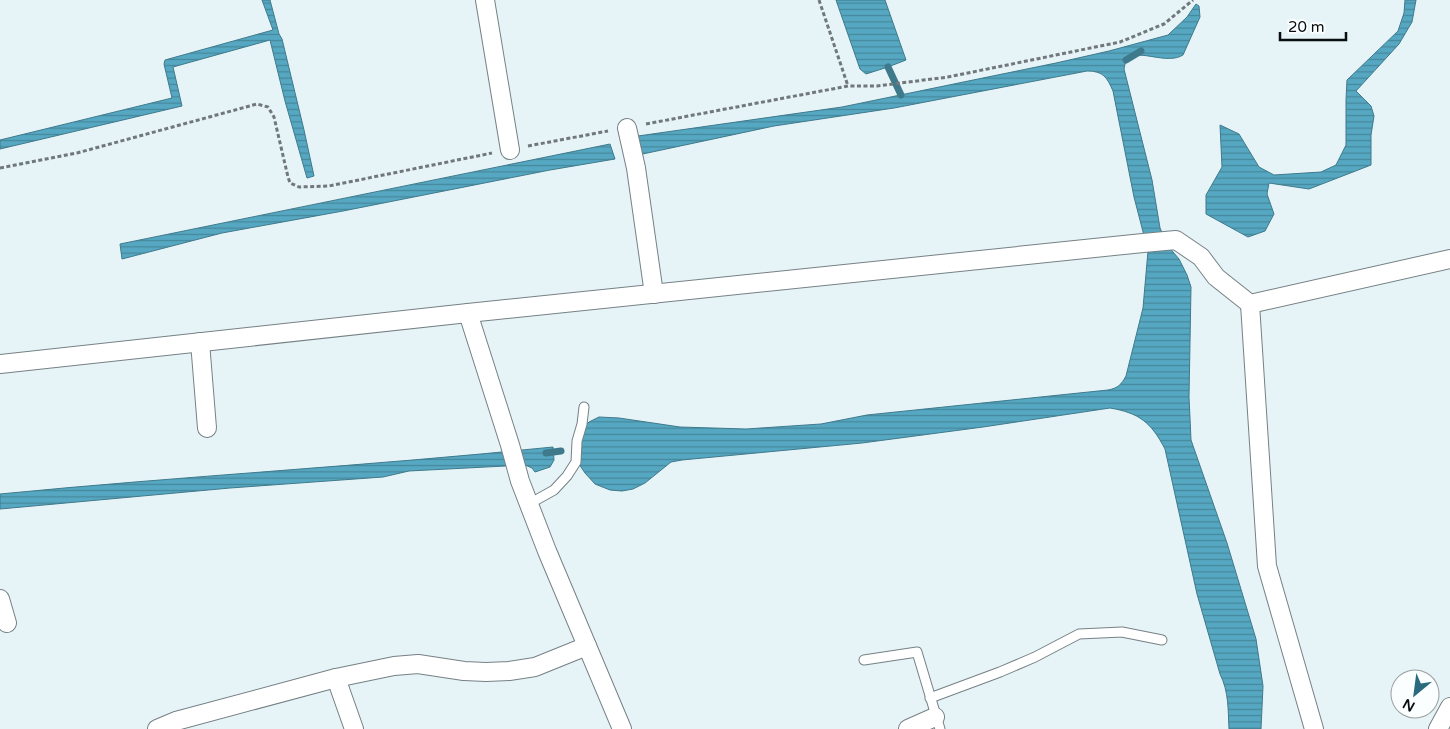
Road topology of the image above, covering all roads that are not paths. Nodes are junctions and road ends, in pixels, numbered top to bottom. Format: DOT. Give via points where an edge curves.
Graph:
graph roads {
  1 [pos="485,0"];
  2 [pos="628,134"];
  3 [pos="510,150"];
  4 [pos="1450,259"];
  5 [pos="654,294"];
  6 [pos="1250,304"];
  7 [pos="468,313"];
  8 [pos="200,342"];
  9 [pos="0,364"];
  10 [pos="584,407"];
  11 [pos="207,428"];
  12 [pos="529,504"];
  13 [pos="0,599"];
  14 [pos="7,623"];
  15 [pos="1162,640"];
  16 [pos="587,646"];
  17 [pos="864,660"];
  18 [pos="336,678"];
  19 [pos="930,698"];
  20 [pos="1450,707"];
  21 [pos="938,723"];
  22 [pos="157,729"];
  23 [pos="354,729"];
  24 [pos="622,729"];
  25 [pos="908,729"];
  26 [pos="1314,729"];
  27 [pos="1438,729"];
  1 -- 3 [label="street"];
  2 -- 5 [label="street"];
  4 -- 6 [label="street"];
  5 -- 6 [label="street" via="1176,240 1201,257 1216,277"];
  5 -- 7 [label="street"];
  6 -- 26 [label="street" via="1267,566"];
  7 -- 8 [label="street"];
  7 -- 12 [label="street"];
  8 -- 9 [label="street"];
  8 -- 11 [label="street"];
  10 -- 12 [label="lane" via="576,462 554,490"];
  12 -- 16 [label="street"];
  13 -- 14 [label="street"];
  15 -- 19 [label="lane" via="1122,632 1079,634 1035,657"];
  16 -- 18 [label="street" via="534,667 509,671 464,671 418,664"];
  16 -- 24 [label="street"];
  17 -- 19 [label="lane" via="917,652"];
  18 -- 22 [label="street"];
  18 -- 23 [label="street"];
  19 -- 21 [label="lane"];
  20 -- 27 [label="street"];
  21 -- 25 [label="street"];
}
